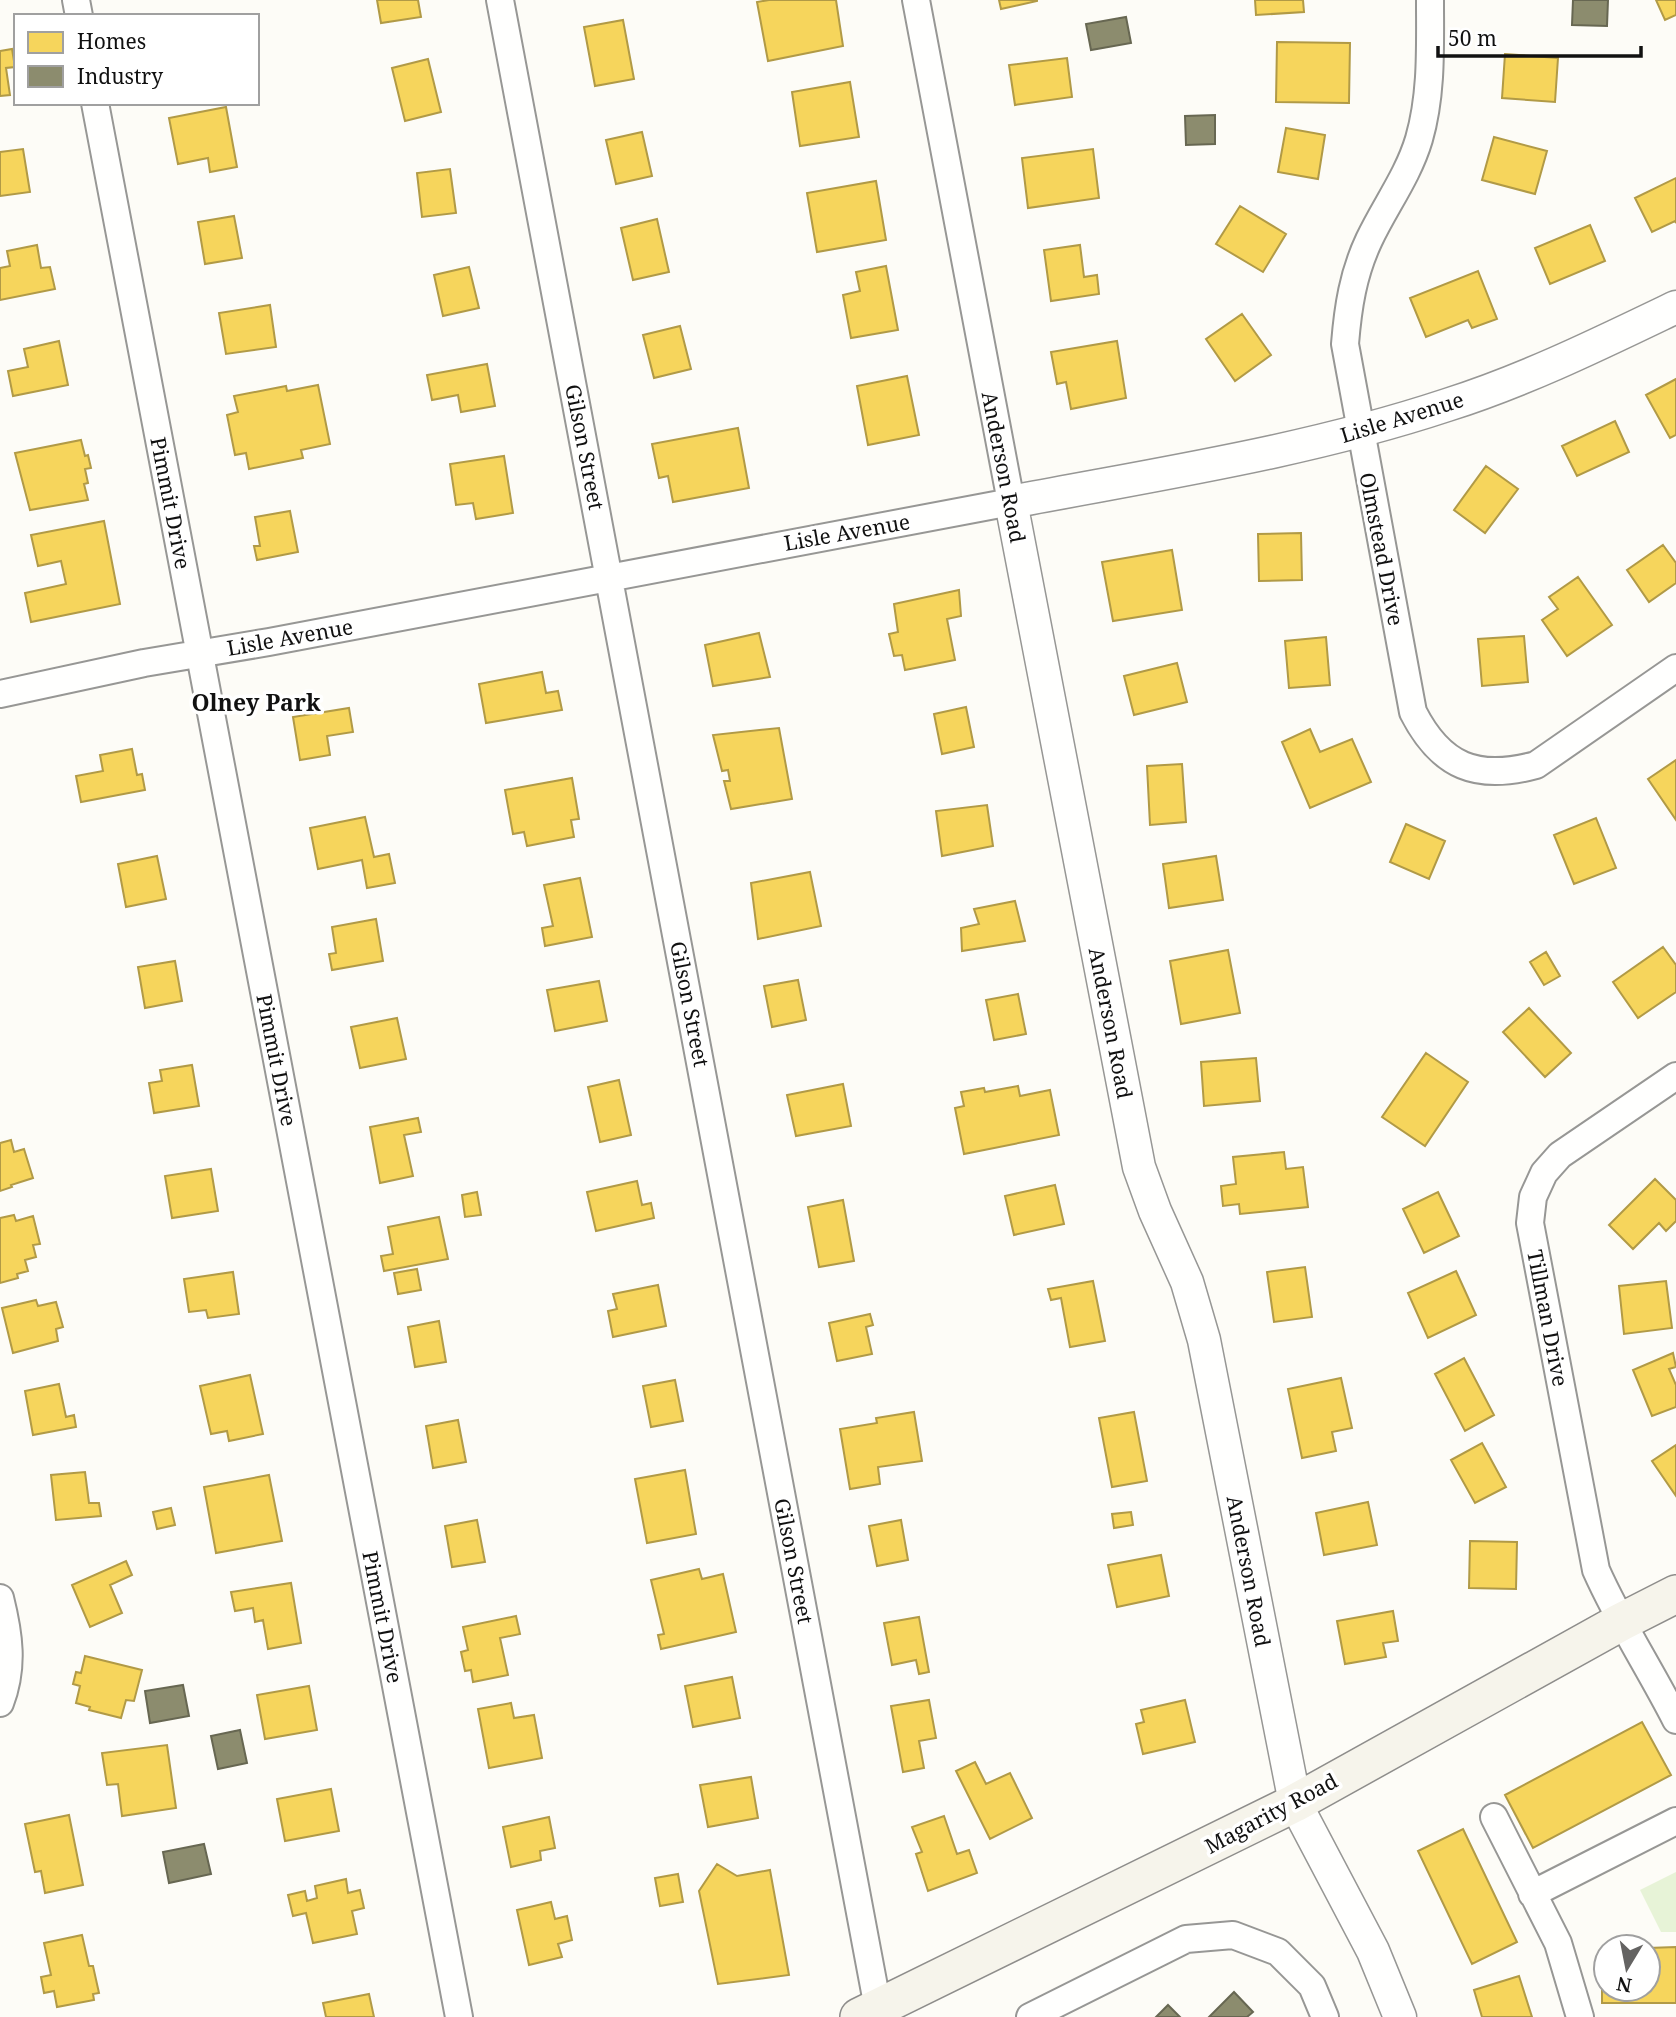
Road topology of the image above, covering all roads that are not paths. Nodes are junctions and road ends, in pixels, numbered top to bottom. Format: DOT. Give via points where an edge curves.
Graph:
graph roads {
  1 [pos="500,0"];
  2 [pos="916,0"];
  3 [pos="1430,0"];
  4 [pos="95,105"];
  5 [pos="1676,307"];
  6 [pos="1360,431"];
  7 [pos="1011,502"];
  8 [pos="610,577"];
  9 [pos="200,653"];
  10 [pos="1676,668"];
  11 [pos="0,694"];
  12 [pos="1676,1076"];
  13 [pos="1676,1594"];
  14 [pos="0,1598"];
  15 [pos="1621,1622"];
  16 [pos="0,1703"];
  17 [pos="1676,1720"];
  18 [pos="1295,1803"];
  19 [pos="1494,1817"];
  20 [pos="1676,1821"];
  21 [pos="1532,1894"];
  22 [pos="868,2013"];
  23 [pos="459,2017"];
  24 [pos="1030,2017"];
  25 [pos="1325,2017"];
  26 [pos="1400,2017"];
  27 [pos="1580,2017"];
  1 -- 8 [label="street, Gilson Street"];
  2 -- 7 [label="street, Anderson Road"];
  3 -- 6 [label="street, Olmstead Drive" via="1427,101 1419,140 1403,182 1369,239 1348,306 1345,344"];
  4 -- 9 [label="street, Pimmit Drive"];
  5 -- 6 [label="street, Lisle Avenue" via="1555,365"];
  6 -- 7 [label="street, Lisle Avenue"];
  6 -- 10 [label="street, Olmstead Drive" via="1413,712 1442,753 1488,772 1513,772 1536,765"];
  7 -- 8 [label="street, Lisle Avenue"];
  7 -- 18 [label="street, Anderson Road" via="1139,1167 1187,1282 1204,1340"];
  8 -- 9 [label="street, Lisle Avenue"];
  8 -- 22 [label="street, Gilson Street"];
  9 -- 11 [label="street, Lisle Avenue"];
  9 -- 23 [label="street, Pimmit Drive"];
  12 -- 15 [label="street, Tillman Drive" via="1560,1155 1544,1173 1533,1197 1530,1223 1597,1570"];
  13 -- 15 [label="main road, Magarity Road"];
  14 -- 16 [label="street" via="10,1658"];
  15 -- 17 [label="street, Tillman Drive"];
  15 -- 18 [label="main road, Magarity Road"];
  18 -- 22 [label="main road, Magarity Road"];
  18 -- 26 [label="street, Anderson Road" via="1373,1951"];
  19 -- 21 [label="street"];
  20 -- 21 [label="street"];
  21 -- 27 [label="street" via="1558,1943"];
  24 -- 25 [label="street" via="1186,1939 1234,1935 1278,1952 1312,1986"];
}
